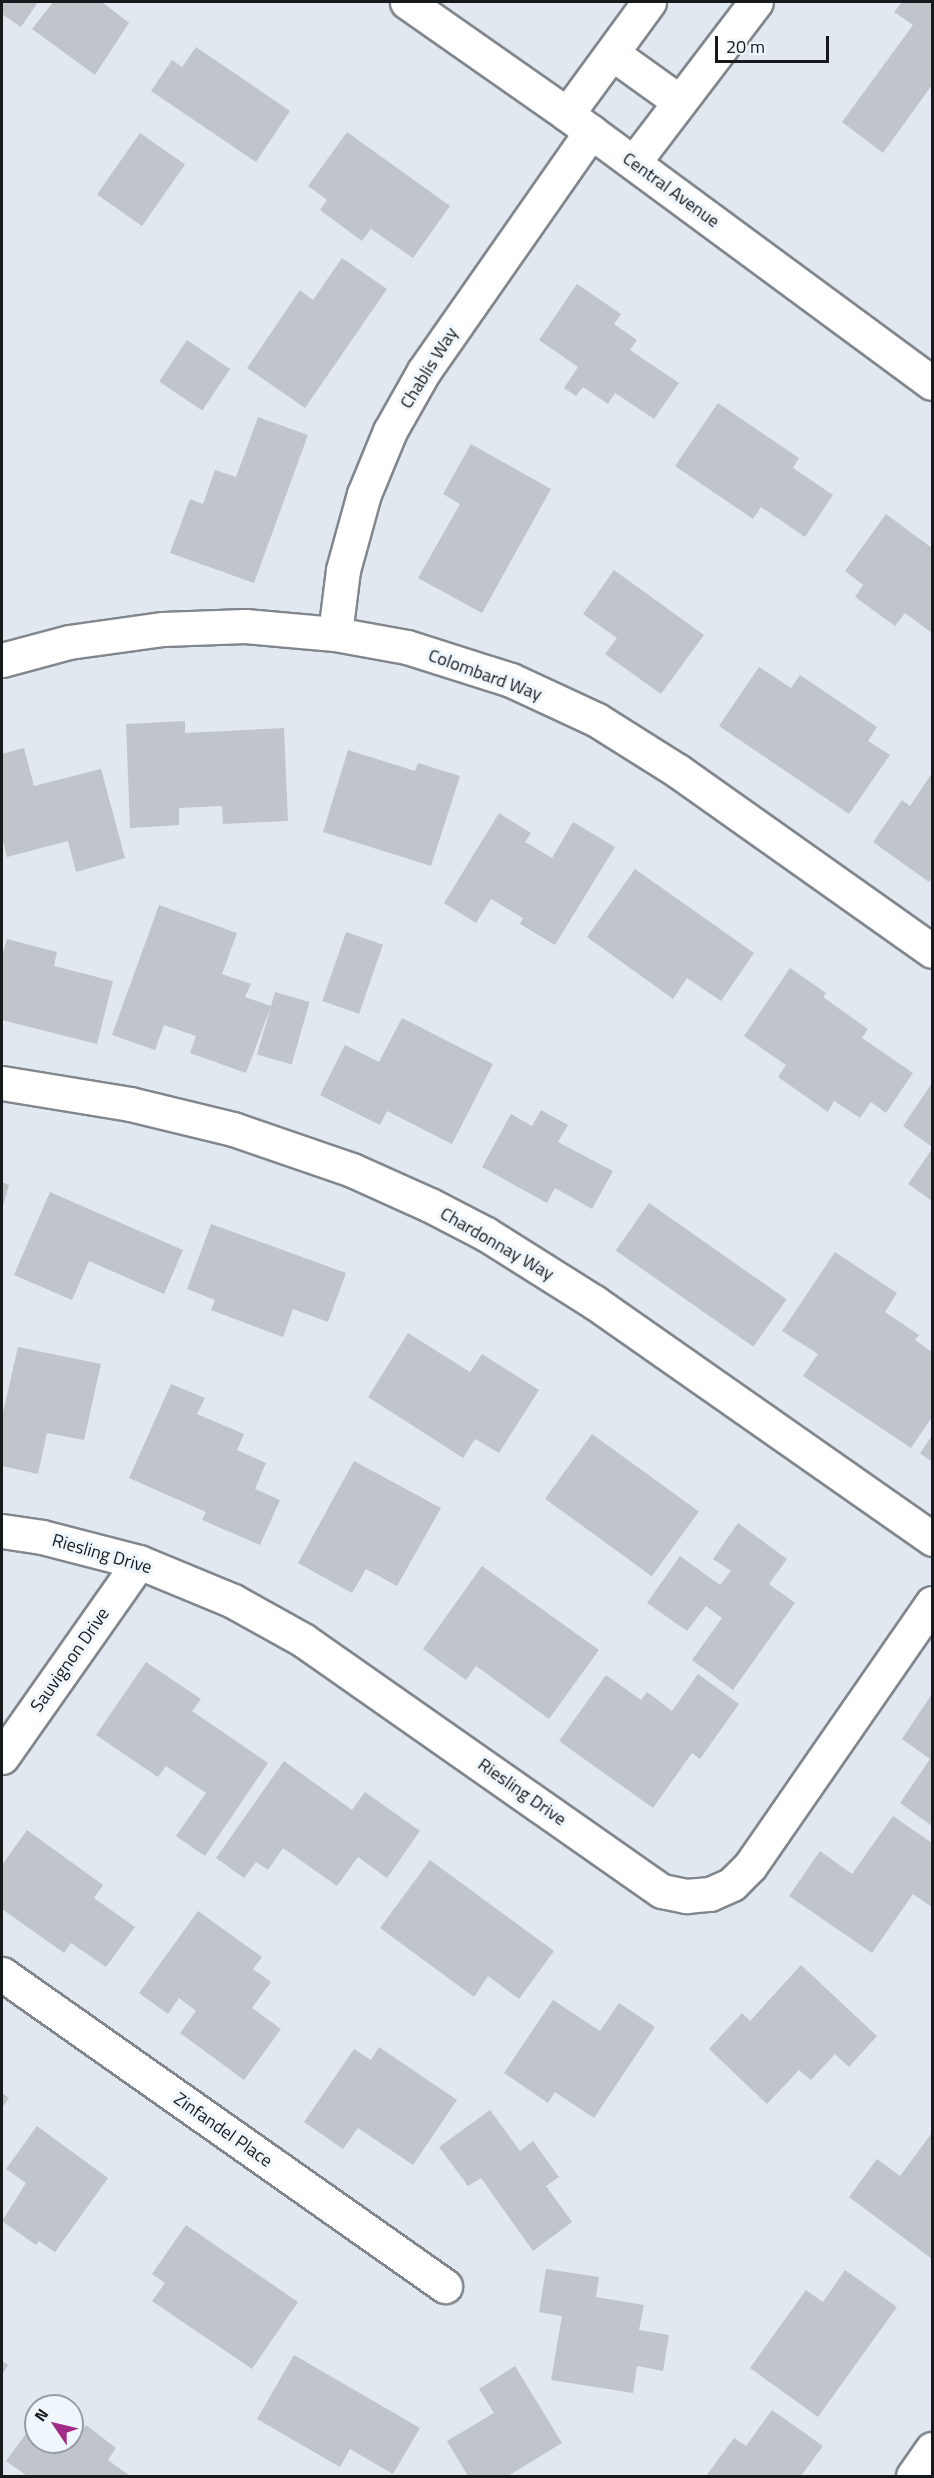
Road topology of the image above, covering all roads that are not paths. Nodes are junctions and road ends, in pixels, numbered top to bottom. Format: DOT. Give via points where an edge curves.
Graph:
graph roads {
  1 [pos="407,2"];
  2 [pos="649,2"];
  3 [pos="756,2"];
  4 [pos="613,54"];
  5 [pos="680,102"];
  6 [pos="579,123"];
  7 [pos="634,162"];
  8 [pos="933,383"];
  9 [pos="335,634"];
  10 [pos="2,660"];
  11 [pos="933,951"];
  12 [pos="2,1083"];
  13 [pos="2,1531"];
  14 [pos="933,1539"];
  15 [pos="139,1562"];
  16 [pos="933,1603"];
  17 [pos="2,1757"];
  18 [pos="2,1974"];
  19 [pos="444,2286"];
  20 [pos="933,2449"];
  21 [pos="914,2476"];
  1 -- 6 [label="street, Central Avenue"];
  2 -- 4 [label="street, Chablis Way"];
  3 -- 5 [label="street"];
  4 -- 5 [label="street"];
  4 -- 6 [label="street, Chablis Way"];
  5 -- 7 [label="street"];
  6 -- 7 [label="street, Central Avenue"];
  6 -- 9 [label="street, Chablis Way" via="390,431 364,494 346,559"];
  7 -- 8 [label="street, Central Avenue"];
  9 -- 10 [label="street, Colombard Way" via="245,626 163,629 69,642"];
  9 -- 11 [label="street, Colombard Way" via="407,647 511,680 597,720 678,771"];
  12 -- 14 [label="street, Chardonnay Way" via="130,1104 233,1129 352,1170 430,1205 486,1234 594,1302"];
  13 -- 15 [label="street, Riesling Drive"];
  15 -- 16 [label="street, Riesling Drive" via="233,1601 303,1640 662,1891 686,1896 721,1889 750,1866"];
  15 -- 17 [label="street, Sauvignon Drive"];
  18 -- 19 [label="street, Zinfandel Place"];
  20 -- 21 [label="street"];
}
